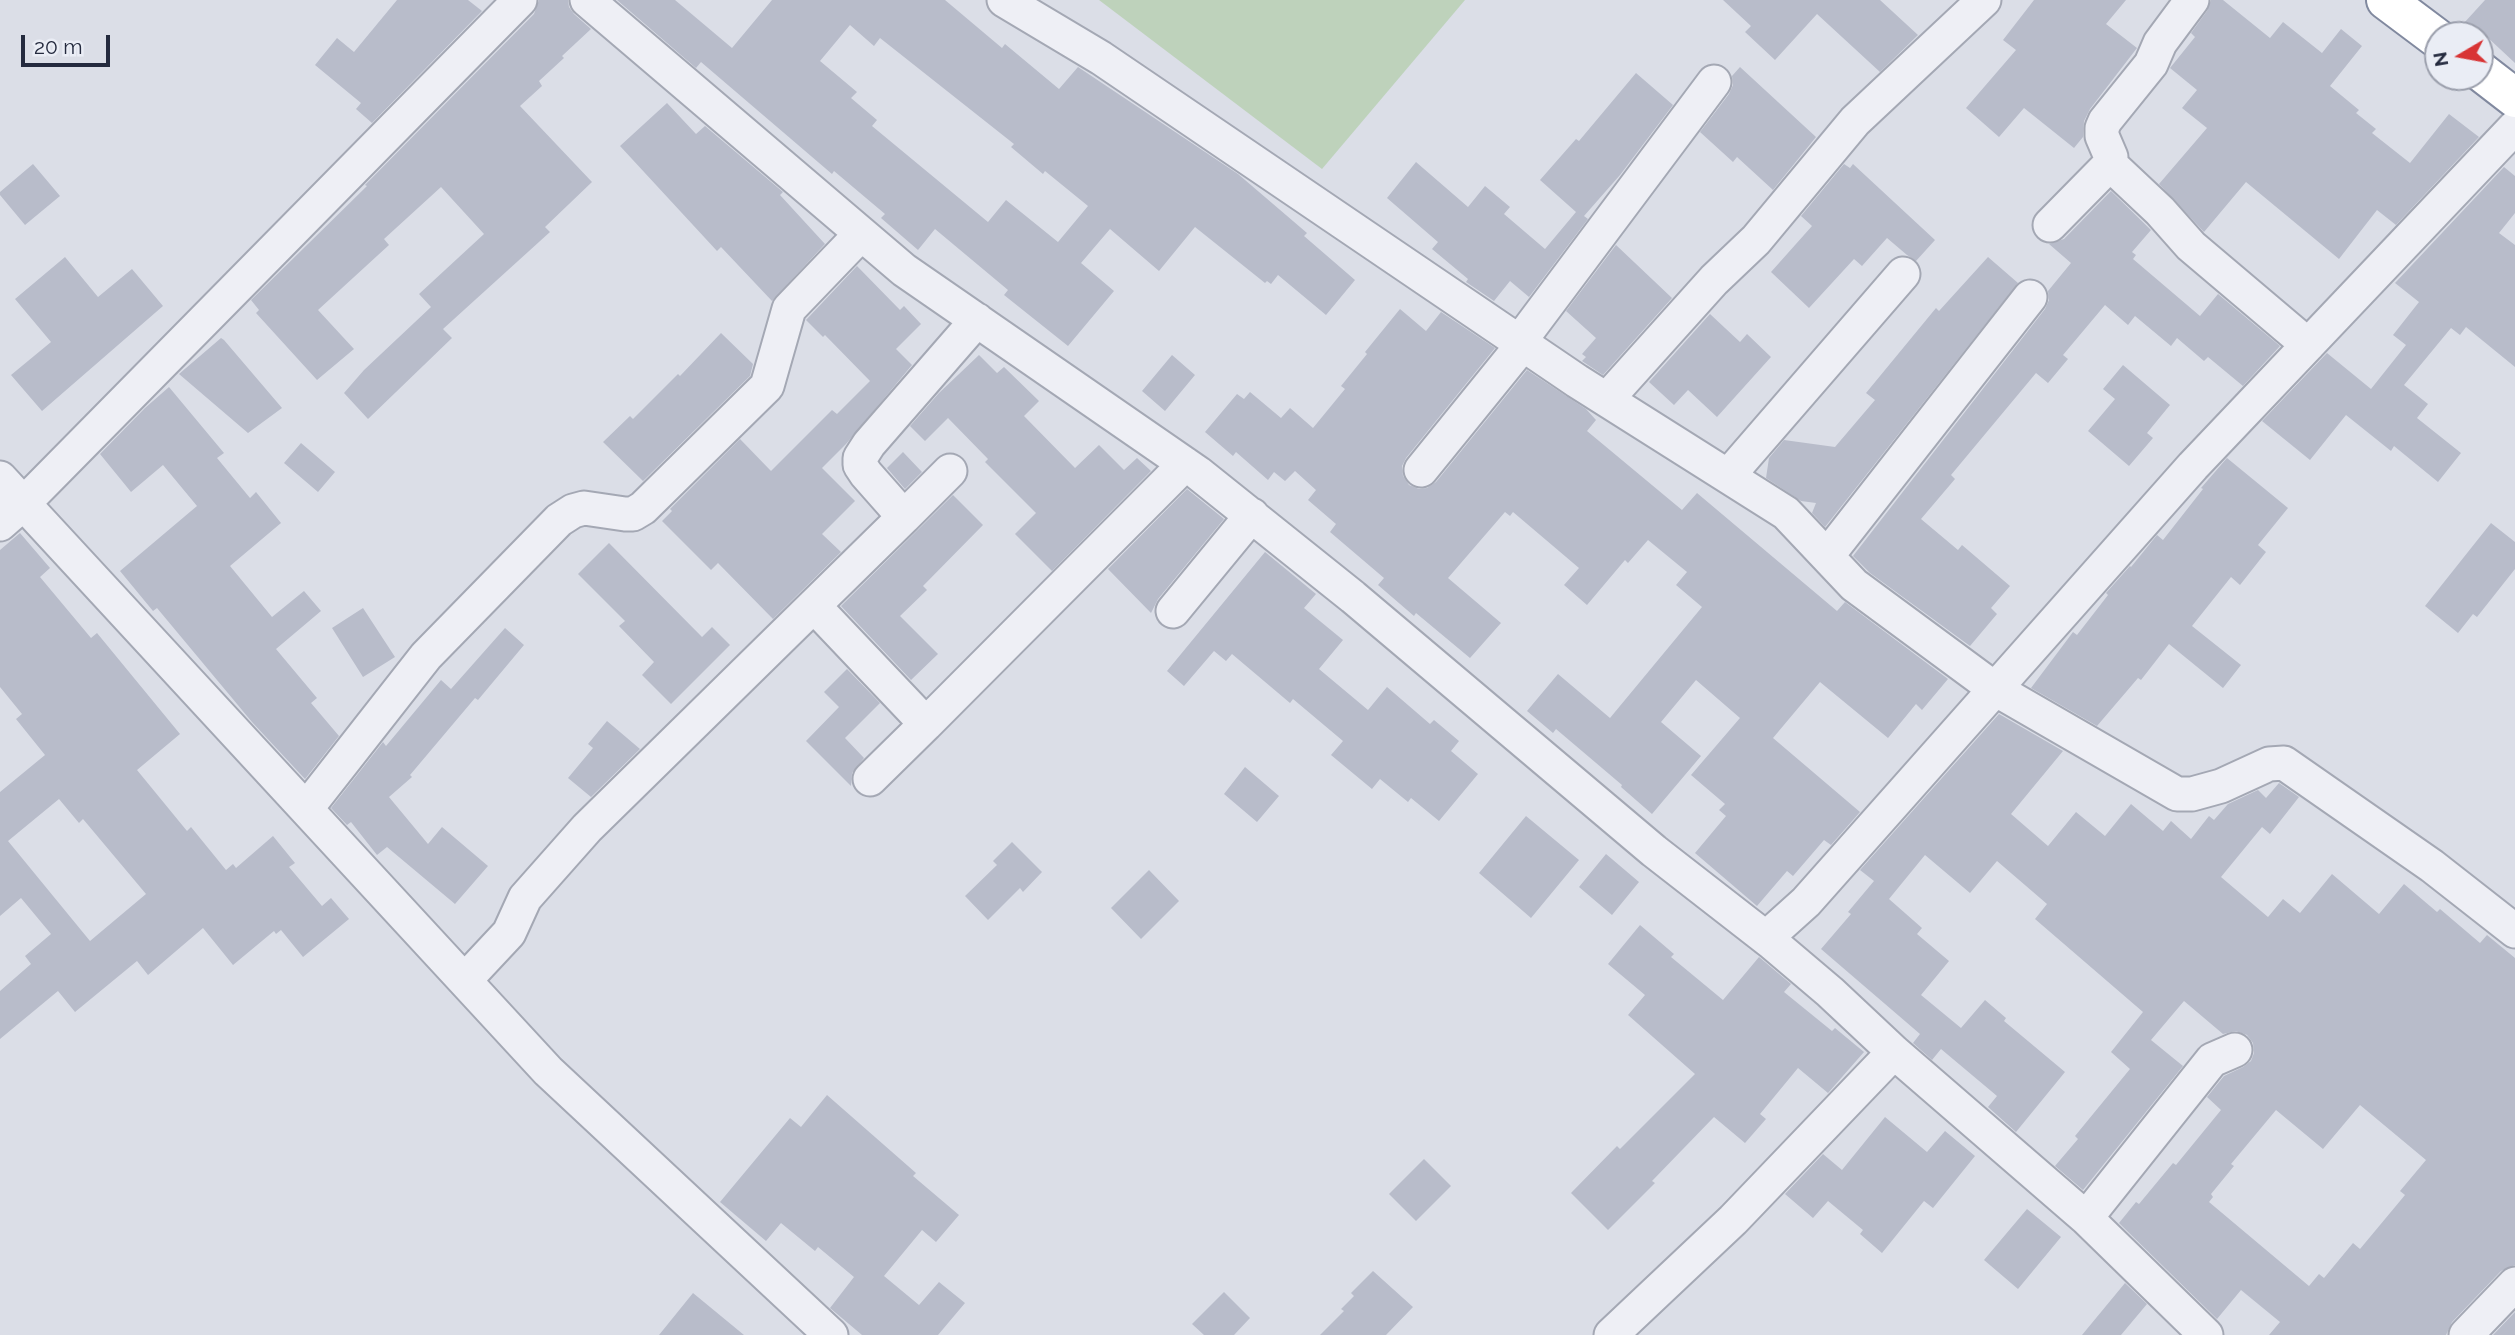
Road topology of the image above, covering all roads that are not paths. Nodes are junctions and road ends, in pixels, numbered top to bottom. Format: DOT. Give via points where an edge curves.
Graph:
graph roads {
  1 [pos="587,0"];
  2 [pos="1004,0"];
  3 [pos="1984,0"];
  4 [pos="2192,0"];
  5 [pos="2386,0"];
  6 [pos="506,4"];
  7 [pos="2424,28"];
  8 [pos="1714,82"];
  9 [pos="2494,82"];
  10 [pos="2515,98"];
  11 [pos="2515,127"];
  12 [pos="2110,164"];
  13 [pos="2050,225"];
  14 [pos="861,234"];
  15 [pos="1903,274"];
  16 [pos="2030,297"];
  17 [pos="977,320"];
  18 [pos="1522,342"];
  19 [pos="2308,345"];
  20 [pos="1607,399"];
  21 [pos="1185,464"];
  22 [pos="1421,470"];
  23 [pos="950,471"];
  24 [pos="1728,476"];
  25 [pos="0,478"];
  26 [pos="12,513"];
  27 [pos="1252,515"];
  28 [pos="904,517"];
  29 [pos="1827,556"];
  30 [pos="814,606"];
  31 [pos="1173,611"];
  32 [pos="1995,689"];
  33 [pos="926,724"];
  34 [pos="870,779"];
  35 [pos="306,809"];
  36 [pos="2515,931"];
  37 [pos="1766,938"];
  38 [pos="465,980"];
  39 [pos="2235,1050"];
  40 [pos="1894,1052"];
  41 [pos="2086,1218"];
  42 [pos="2515,1284"];
  43 [pos="831,1335"];
  44 [pos="1611,1335"];
  45 [pos="2206,1335"];
  46 [pos="2466,1335"];
  1 -- 14 [label="street"];
  2 -- 18 [label="street" via="1101,58"];
  3 -- 20 [label="street" via="1855,121 1756,240"];
  4 -- 12 [label="street" via="2160,43 2151,64 2105,121 2102,136"];
  5 -- 7 [label="highway"];
  6 -- 26 [label="street"];
  8 -- 18 [label="street"];
  9 -- 10 [label="highway"];
  11 -- 19 [label="street"];
  12 -- 13 [label="street"];
  12 -- 19 [label="street" via="2191,246"];
  14 -- 17 [label="street"];
  14 -- 35 [label="street" via="789,309 767,386 643,508 625,514 584,508 559,520 426,656"];
  15 -- 24 [label="street"];
  16 -- 29 [label="street"];
  17 -- 21 [label="street"];
  17 -- 28 [label="street" via="860,458 863,470"];
  18 -- 20 [label="street"];
  18 -- 22 [label="street"];
  19 -- 32 [label="street" via="2193,466"];
  20 -- 24 [label="street"];
  21 -- 27 [label="street"];
  21 -- 33 [label="street"];
  23 -- 28 [label="street"];
  24 -- 29 [label="street" via="1786,513"];
  25 -- 26 [label="street"];
  26 -- 35 [label="street"];
  27 -- 31 [label="street"];
  27 -- 37 [label="street" via="1654,851"];
  28 -- 30 [label="street"];
  29 -- 32 [label="street" via="1854,585"];
  30 -- 33 [label="street"];
  30 -- 38 [label="street" via="587,828 525,898 509,933"];
  32 -- 36 [label="street" via="2177,794 2221,786 2269,764 2284,763 2432,866"];
  32 -- 37 [label="street" via="1806,902"];
  33 -- 34 [label="street"];
  35 -- 38 [label="street"];
  37 -- 40 [label="street"];
  38 -- 43 [label="street" via="548,1070"];
  39 -- 41 [label="street" via="2212,1060"];
  40 -- 41 [label="street"];
  40 -- 44 [label="street" via="1733,1220"];
  41 -- 45 [label="street"];
  42 -- 46 [label="street"];
}
